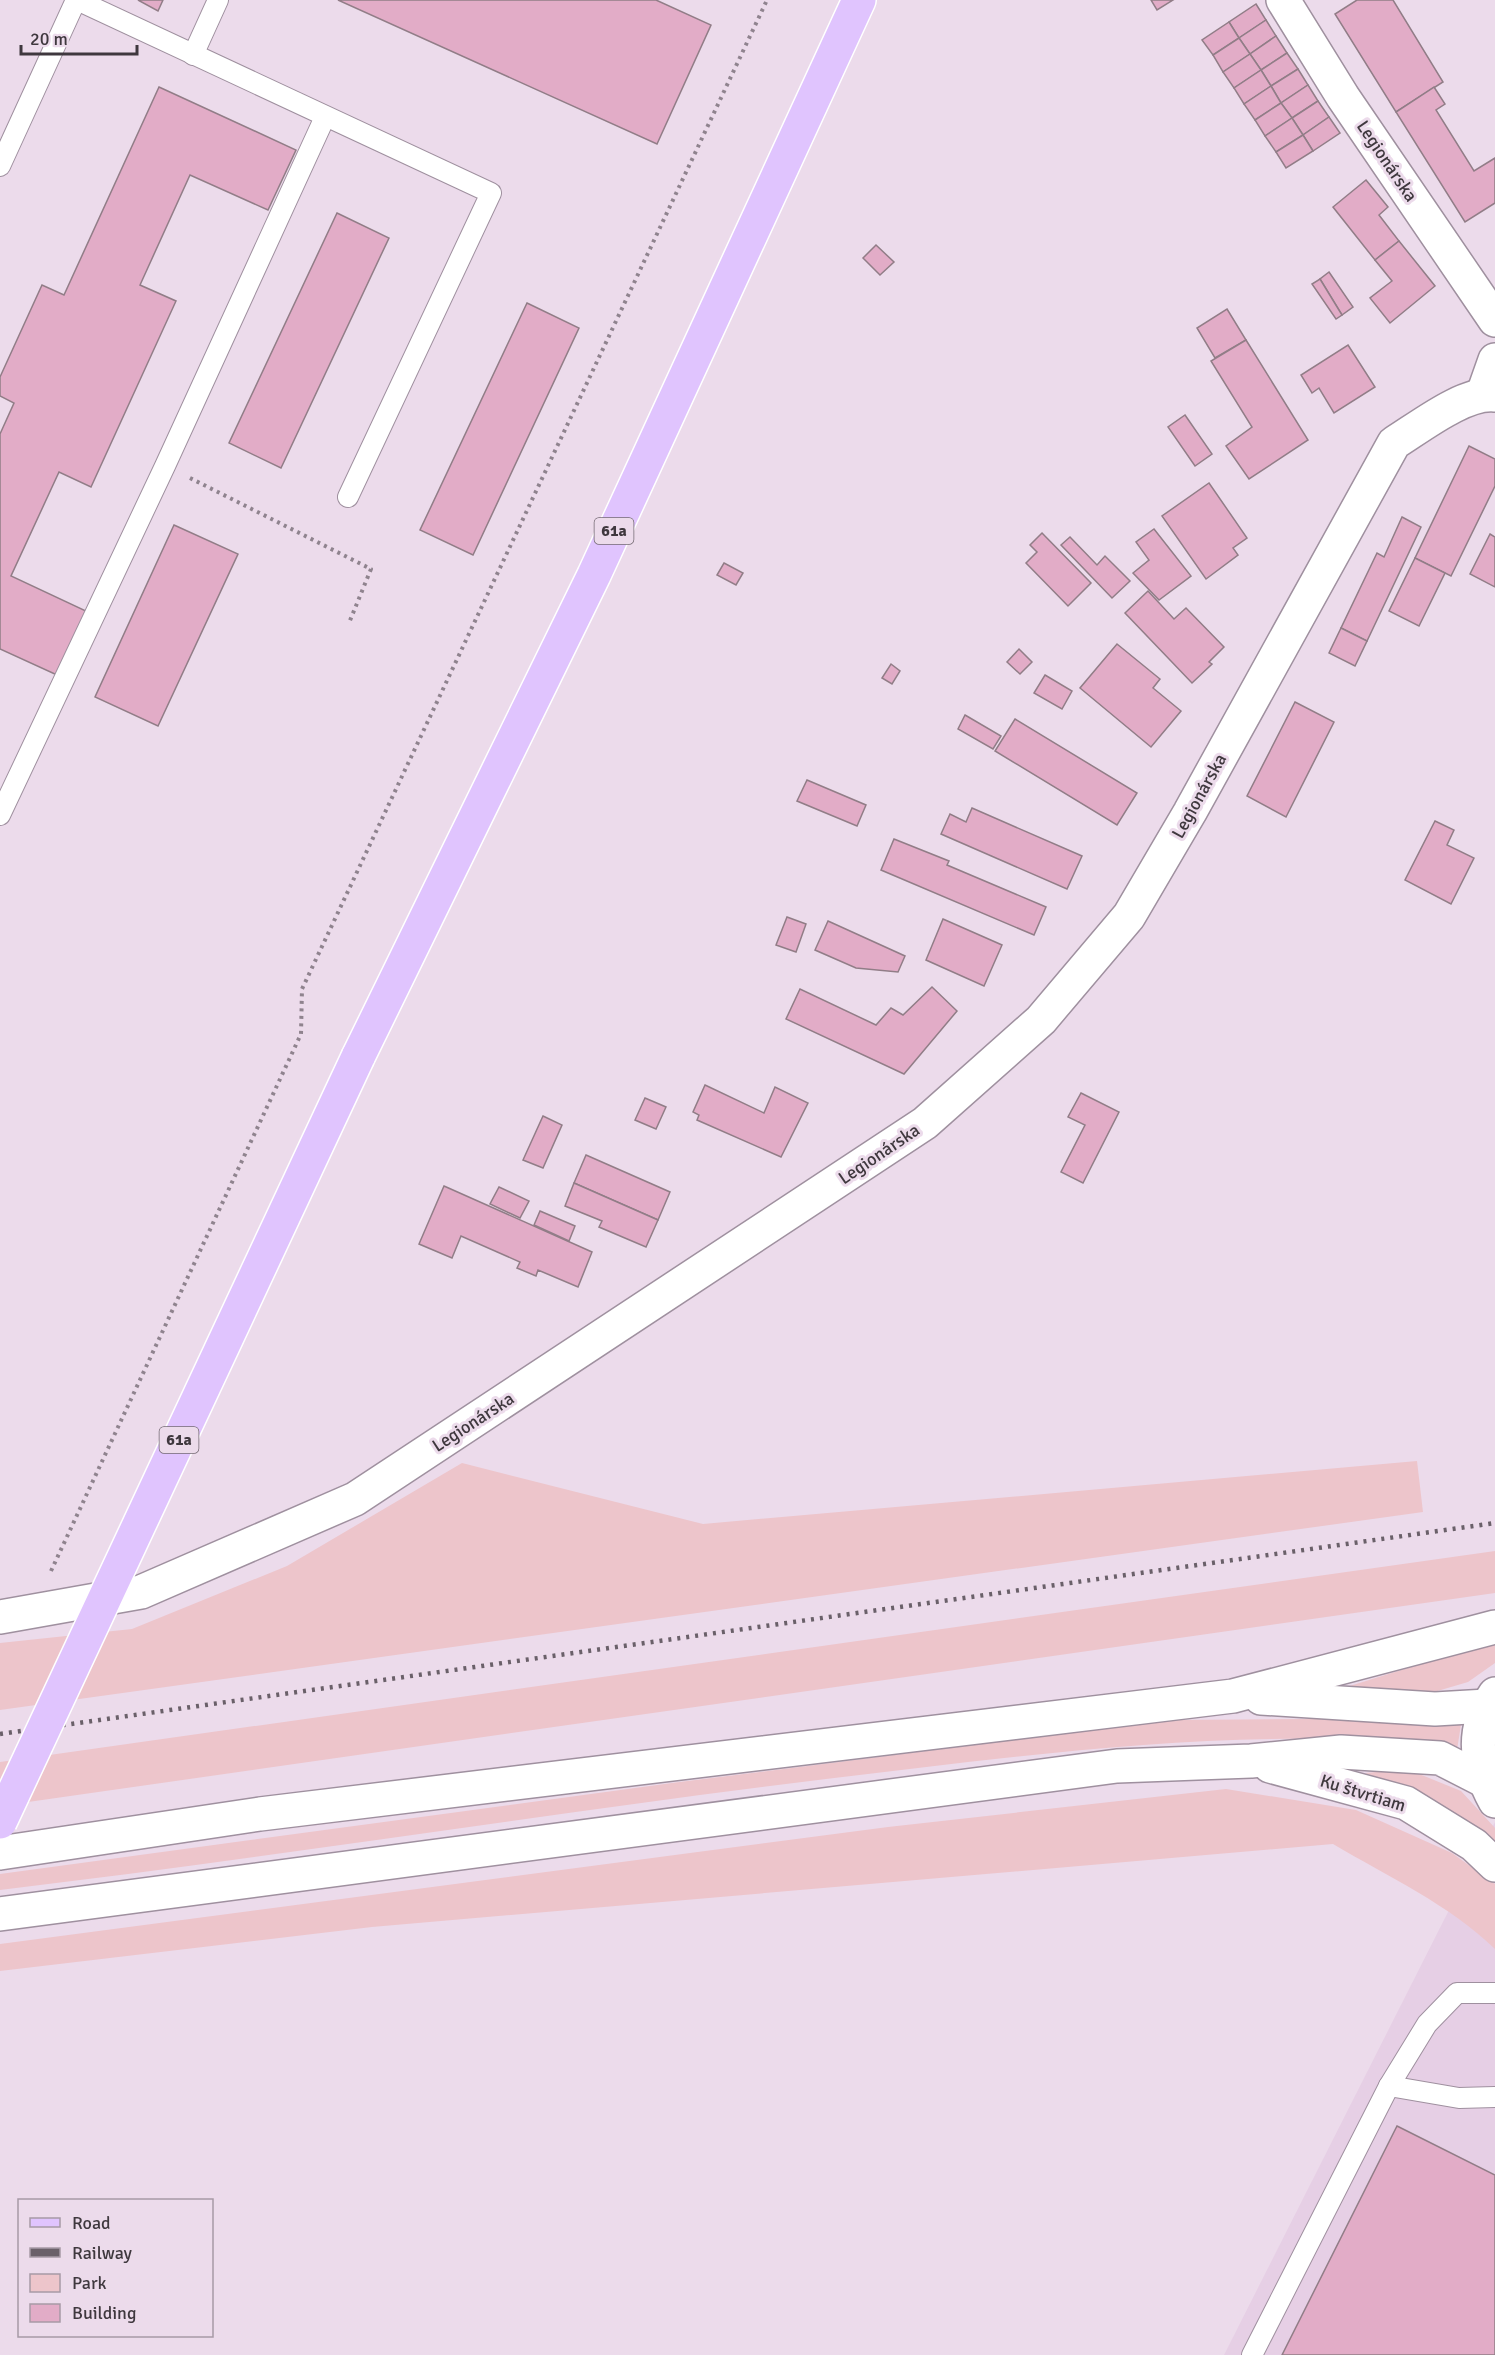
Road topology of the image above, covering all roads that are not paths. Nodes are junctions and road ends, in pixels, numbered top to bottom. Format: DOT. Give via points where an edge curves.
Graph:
graph roads {
  1 [pos="76,0"];
  2 [pos="218,0"];
  3 [pos="859,0"];
  4 [pos="1283,0"];
  5 [pos="193,55"];
  6 [pos="325,117"];
  7 [pos="0,166"];
  8 [pos="1495,320"];
  9 [pos="1495,360"];
  10 [pos="1489,394"];
  11 [pos="348,497"];
  12 [pos="0,814"];
  13 [pos="16,1615"];
  14 [pos="1495,1627"];
  15 [pos="1233,1696"];
  16 [pos="1491,1700"];
  17 [pos="1251,1761"];
  18 [pos="1489,1790"];
  19 [pos="0,1822"];
  20 [pos="0,1853"];
  21 [pos="1495,1865"];
  22 [pos="0,1914"];
  23 [pos="1495,1993"];
  24 [pos="1389,2086"];
  25 [pos="1495,2097"];
  26 [pos="1252,2355"];
  1 -- 5 [label="lane"];
  1 -- 7 [label="lane"];
  2 -- 5 [label="lane"];
  3 -- 19 [label="main road, 61a, bridge" via="594,575 358,1057"];
  4 -- 8 [label="main road, Legionárska" via="1343,97"];
  5 -- 6 [label="lane"];
  6 -- 11 [label="lane" via="491,193"];
  6 -- 12 [label="lane"];
  9 -- 10 [label="main road"];
  10 -- 13 [label="main road, Legionárska" via="1452,407 1394,443 1130,916 1041,1020 926,1123 356,1499 141,1592"];
  14 -- 15 [label="main road"];
  15 -- 16 [label="main road" via="1435,1709"];
  15 -- 20 [label="main road" via="260,1814"];
  16 -- 18 [label="main road" via="1479,1730 1477,1755"];
  17 -- 18 [label="main road" via="1341,1752 1440,1758"];
  17 -- 21 [label="main road, Ku štvrtiam" via="1406,1803 1474,1845"];
  17 -- 22 [label="main road" via="1117,1767"];
  23 -- 24 [label="lane" via="1457,1993 1427,2024"];
  24 -- 25 [label="lane" via="1460,2098"];
  24 -- 26 [label="lane"];
}
